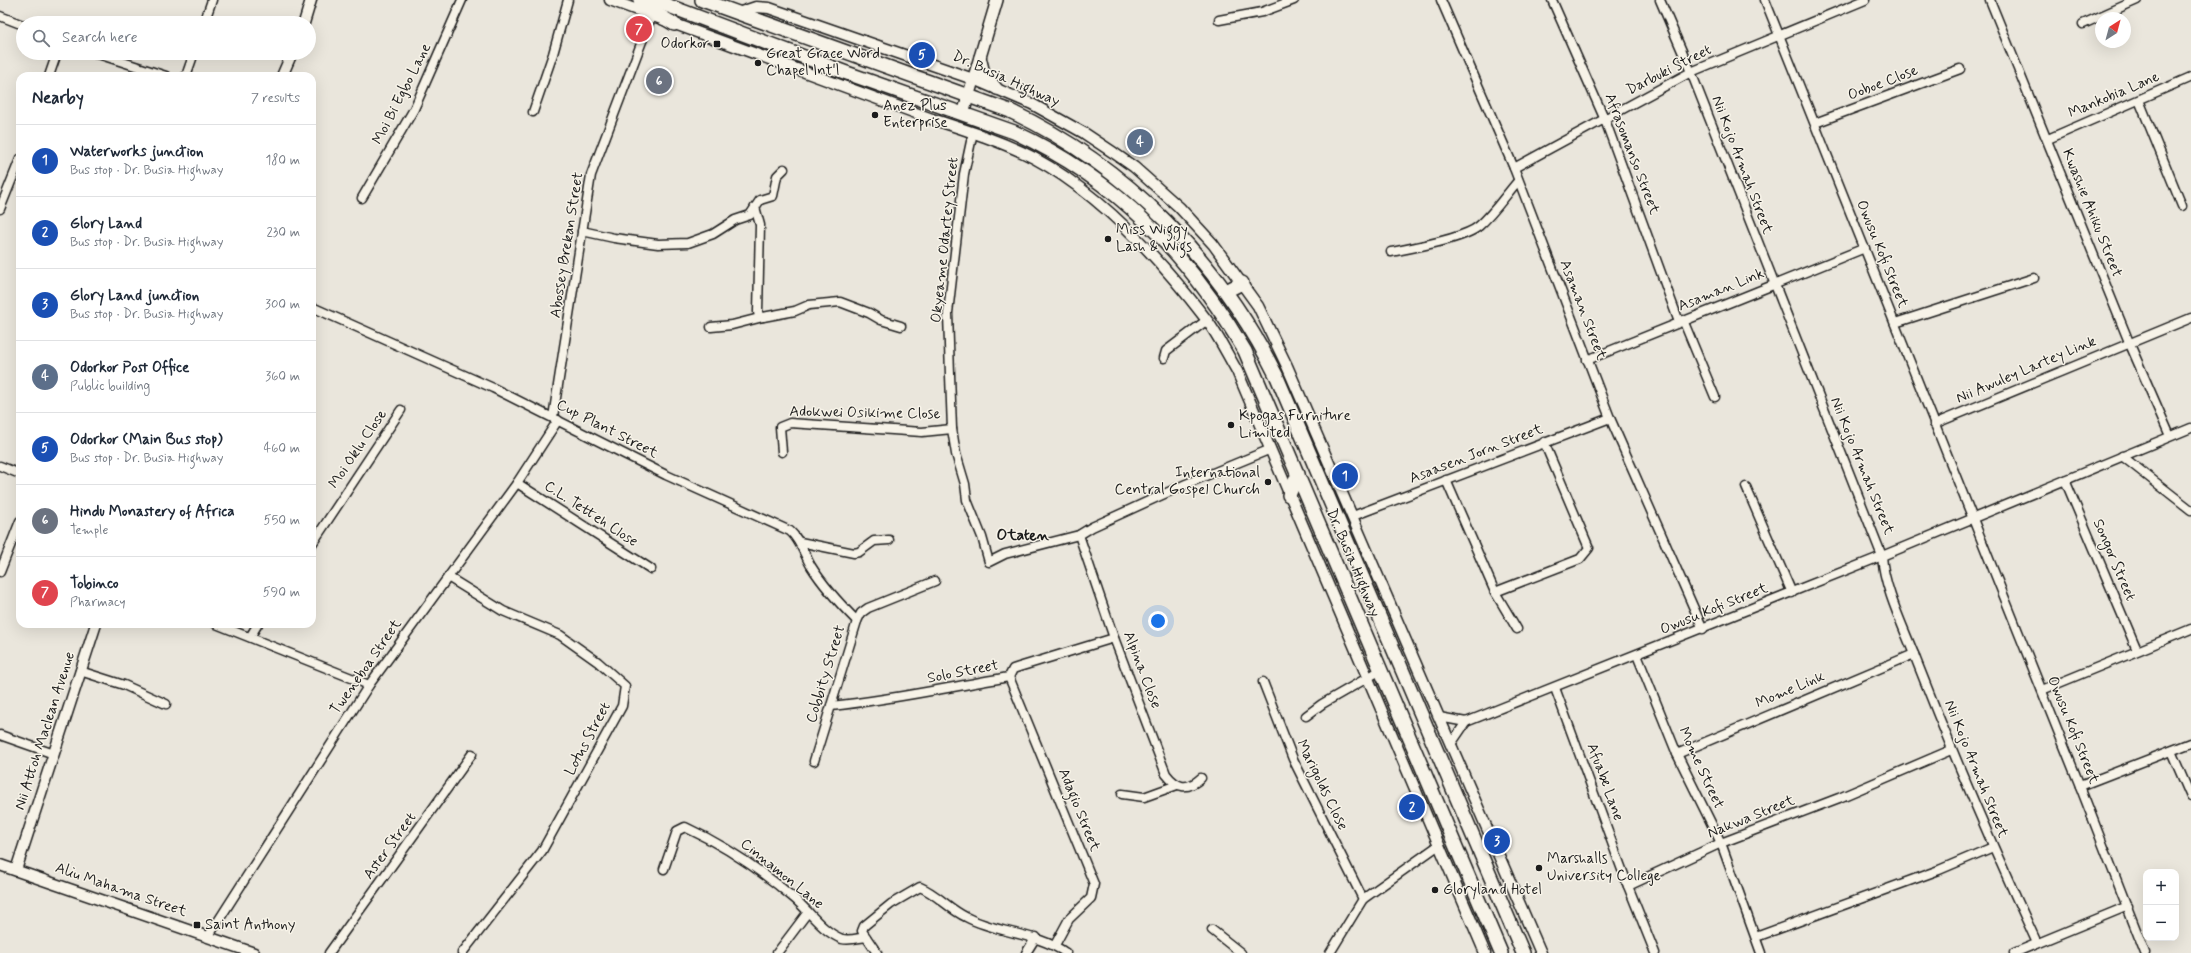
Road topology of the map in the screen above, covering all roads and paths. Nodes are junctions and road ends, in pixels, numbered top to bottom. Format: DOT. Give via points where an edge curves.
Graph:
graph roads {
  1 [pos="212,0"];
  2 [pos="311,0"];
  3 [pos="462,0"];
  4 [pos="568,0"];
  5 [pos="610,0"];
  6 [pos="702,0"];
  7 [pos="997,0"];
  8 [pos="1294,0"];
  9 [pos="1440,0"];
  10 [pos="1552,0"];
  11 [pos="1660,0"];
  12 [pos="1765,0"];
  13 [pos="1865,0"];
  14 [pos="1990,0"];
  15 [pos="2138,0"];
  16 [pos="648,5"];
  17 [pos="738,13"];
  18 [pos="0,16"];
  19 [pos="206,16"];
  20 [pos="306,16"];
  21 [pos="1219,20"];
  22 [pos="16,22"];
  23 [pos="674,24"];
  24 [pos="2083,24"];
  25 [pos="1779,36"];
  26 [pos="801,56"];
  27 [pos="980,56"];
  28 [pos="55,60"];
  29 [pos="117,60"];
  30 [pos="192,60"];
  31 [pos="289,60"];
  32 [pos="1960,68"];
  33 [pos="50,72"];
  34 [pos="154,72"];
  35 [pos="187,72"];
  36 [pos="284,72"];
  37 [pos="1690,72"];
  38 [pos="2191,77"];
  39 [pos="973,79"];
  40 [pos="997,89"];
  41 [pos="968,95"];
  42 [pos="2139,100"];
  43 [pos="533,112"];
  44 [pos="963,114"];
  45 [pos="1605,120"];
  46 [pos="1815,123"];
  47 [pos="973,132"];
  48 [pos="1056,135"];
  49 [pos="2048,139"];
  50 [pos="1514,168"];
  51 [pos="784,169"];
  52 [pos="16,174"];
  53 [pos="1518,181"];
  54 [pos="362,198"];
  55 [pos="2182,206"];
  56 [pos="755,207"];
  57 [pos="0,209"];
  58 [pos="582,231"];
  59 [pos="1865,248"];
  60 [pos="1391,252"];
  61 [pos="2034,278"];
  62 [pos="1242,283"];
  63 [pos="1774,284"];
  64 [pos="1226,291"];
  65 [pos="316,309"];
  66 [pos="763,317"];
  67 [pos="2191,318"];
  68 [pos="1207,320"];
  69 [pos="1681,321"];
  70 [pos="1895,323"];
  71 [pos="901,326"];
  72 [pos="711,327"];
  73 [pos="2129,342"];
  74 [pos="1164,358"];
  75 [pos="1587,360"];
  76 [pos="1715,397"];
  77 [pos="400,410"];
  78 [pos="556,418"];
  79 [pos="1610,418"];
  80 [pos="1934,424"];
  81 [pos="2191,428"];
  82 [pos="952,429"];
  83 [pos="2170,436"];
  84 [pos="1544,442"];
  85 [pos="1271,449"];
  86 [pos="782,452"];
  87 [pos="2122,456"];
  88 [pos="0,466"];
  89 [pos="16,472"];
  90 [pos="1298,474"];
  91 [pos="1446,480"];
  92 [pos="2065,480"];
  93 [pos="517,483"];
  94 [pos="1746,487"];
  95 [pos="1289,495"];
  96 [pos="2191,510"];
  97 [pos="1353,516"];
  98 [pos="1972,519"];
  99 [pos="16,531"];
  100 [pos="1079,535"];
  101 [pos="316,538"];
  102 [pos="889,540"];
  103 [pos="800,542"];
  104 [pos="1882,556"];
  105 [pos="651,569"];
  106 [pos="0,572"];
  107 [pos="448,577"];
  108 [pos="935,582"];
  109 [pos="1495,592"];
  110 [pos="1792,593"];
  111 [pos="857,621"];
  112 [pos="95,628"];
  113 [pos="226,628"];
  114 [pos="256,628"];
  115 [pos="1517,629"];
  116 [pos="1703,629"];
  117 [pos="2191,629"];
  118 [pos="250,637"];
  119 [pos="1114,638"];
  120 [pos="2137,650"];
  121 [pos="1914,654"];
  122 [pos="1637,655"];
  123 [pos="1381,670"];
  124 [pos="80,671"];
  125 [pos="1010,677"];
  126 [pos="1368,678"];
  127 [pos="1263,682"];
  128 [pos="369,685"];
  129 [pos="1555,688"];
  130 [pos="2042,690"];
  131 [pos="166,704"];
  132 [pos="831,706"];
  133 [pos="1306,716"];
  134 [pos="1439,717"];
  135 [pos="1466,722"];
  136 [pos="0,735"];
  137 [pos="2191,742"];
  138 [pos="1451,744"];
  139 [pos="1952,750"];
  140 [pos="2171,751"];
  141 [pos="54,754"];
  142 [pos="472,754"];
  143 [pos="1677,754"];
  144 [pos="814,761"];
  145 [pos="1444,768"];
  146 [pos="1426,776"];
  147 [pos="1201,778"];
  148 [pos="1177,786"];
  149 [pos="2080,786"];
  150 [pos="1122,794"];
  151 [pos="2191,797"];
  152 [pos="1721,843"];
  153 [pos="1439,845"];
  154 [pos="1993,847"];
  155 [pos="0,865"];
  156 [pos="664,869"];
  157 [pos="16,870"];
  158 [pos="1628,886"];
  159 [pos="1363,899"];
  160 [pos="2128,906"];
  161 [pos="808,912"];
  162 [pos="1212,930"];
  163 [pos="208,937"];
  164 [pos="866,937"];
  165 [pos="1036,937"];
  166 [pos="1756,937"];
  167 [pos="2037,943"];
  168 [pos="1055,946"];
  169 [pos="1333,952"];
  170 [pos="254,953"];
  171 [pos="329,953"];
  172 [pos="462,953"];
  173 [pos="777,953"];
  174 [pos="877,953"];
  175 [pos="1026,953"];
  176 [pos="1066,953"];
  177 [pos="1241,953"];
  178 [pos="1485,953"];
  179 [pos="1501,953"];
  180 [pos="1523,953"];
  181 [pos="1541,953"];
  182 [pos="1655,953"];
  183 [pos="1761,953"];
  184 [pos="2014,953"];
  185 [pos="2145,953"];
  1 -- 19 [label="street"];
  2 -- 20 [label="street"];
  3 -- 54 [label="street, Moi Bi Egbo Lane" via="414,109"];
  4 -- 43 [label="street"];
  5 -- 16 [label="street"];
  6 -- 17 [label="highway, Dr. Busia Highway"];
  7 -- 27 [label="main road"];
  8 -- 21 [label="street" via="1262,12"];
  9 -- 50 [label="street, Asaman Street"];
  10 -- 45 [label="street, Afrasomanso Street"];
  11 -- 37 [label="street, Nii Kojo Armah Street"];
  12 -- 25 [label="street, Owusu Kofi Street"];
  13 -- 25 [label="street, Darbuki Street"];
  14 -- 49 [label="street, Kwashie Ahiku Street"];
  15 -- 24 [label="street"];
  16 -- 23 [label="highway"];
  16 -- 26 [label="highway, Dr. Busia Highway"];
  16 -- 58 [label="street, Abossey Brekan Street" via="591,175"];
  17 -- 39 [label="street, Dr. Busia Highway" via="756,7 769,8"];
  17 -- 41 [label="highway, Dr. Busia Highway"];
  18 -- 22 [label="street"];
  23 -- 47 [label="street"];
  25 -- 37 [label="street, Darbuki Street"];
  25 -- 46 [label="street, Owusu Kofi Street"];
  26 -- 41 [label="highway" via="835,54 943,94"];
  26 -- 44 [label="highway, Dr. Busia Highway"];
  27 -- 39 [label="main road"];
  27 -- 40 [label="main road" via="984,73"];
  28 -- 33 [label="street"];
  29 -- 34 [label="street"];
  30 -- 35 [label="street"];
  31 -- 36 [label="street"];
  32 -- 46 [label="street, Ooboe Close"];
  37 -- 45 [label="street, Darbuki Street"];
  37 -- 63 [label="street, Nii Kojo Armah Street"];
  38 -- 42 [label="street, Mankobia Lane"];
  39 -- 40 [label="street, Dr. Busia Highway"];
  39 -- 41 [label="main road"];
  40 -- 62 [label="street, Dr. Busia Highway" via="1032,104 1084,133 1134,167 1179,207 1213,244"];
  41 -- 44 [label="main road"];
  41 -- 48 [label="highway, Dr. Busia Highway" via="1010,110"];
  42 -- 49 [label="street, Mankobia Lane"];
  42 -- 55 [label="street"];
  44 -- 48 [label="highway" via="972,107 981,108"];
  44 -- 90 [label="highway, Dr. Busia Highway" via="1014,132 1062,157 1106,186 1147,220 1164,238 1202,283 1245,351"];
  45 -- 50 [label="street, Darbuki Street"];
  45 -- 69 [label="street, Afrasomanso Street"];
  46 -- 59 [label="street, Owusu Kofi Street"];
  47 -- 68 [label="street" via="1035,159 1087,193 1153,256"];
  47 -- 82 [label="street, Okyeame Odartey Street" via="964,174 948,313"];
  48 -- 64 [label="highway, Dr. Busia Highway" via="1098,162 1140,197 1197,254"];
  49 -- 73 [label="street, Kwashie Ahiku Street"];
  50 -- 53 [label="street, Asaman Street"];
  51 -- 56 [label="street" via="777,176 773,196 760,200"];
  52 -- 57 [label="street" via="10,182"];
  53 -- 60 [label="street" via="1479,226 1420,247"];
  53 -- 75 [label="street, Asaman Street"];
  56 -- 58 [label="street" via="750,215 735,220 713,234 688,243 658,244"];
  56 -- 66 [label="street" via="760,224 758,312"];
  58 -- 78 [label="street, Abossey Brekan Street"];
  59 -- 63 [label="street, Asaman Link"];
  59 -- 70 [label="street, Owusu Kofi Street"];
  61 -- 70 [label="street"];
  62 -- 64 [label="highway"];
  62 -- 97 [label="street, Dr. Busia Highway" via="1258,306 1288,366"];
  63 -- 69 [label="street, Asaman Link"];
  63 -- 104 [label="street, Nii Kojo Armah Street"];
  64 -- 145 [label="highway, Dr. Busia Highway" via="1277,377"];
  65 -- 78 [label="street, Cup Plant Street"];
  66 -- 71 [label="street" via="795,311 809,305 840,302"];
  66 -- 72 [label="street" via="732,325"];
  67 -- 73 [label="street, Nii Awuley Lartey Link"];
  68 -- 74 [label="street" via="1166,351"];
  68 -- 85 [label="street" via="1237,371"];
  69 -- 75 [label="street, Asaman Link"];
  69 -- 76 [label="street, Afrasomanso Street"];
  70 -- 80 [label="street, Owusu Kofi Street"];
  73 -- 80 [label="street, Nii Awuley Lartey Link"];
  73 -- 83 [label="street, Kwashie Ahiku Street"];
  75 -- 79 [label="street, Asaman Street"];
  77 -- 101 [label="street, Moi Oklu Close"];
  78 -- 93 [label="street, Tweneboa Street"];
  78 -- 103 [label="street, Cup Plant Street" via="666,474 785,529"];
  79 -- 84 [label="street, Asaasen Jorn Street"];
  79 -- 116 [label="street, Asaman Street"];
  80 -- 98 [label="street, Owusu Kofi Street"];
  81 -- 83 [label="street, Owusu Kofi Street"];
  82 -- 86 [label="street, Adokwei Osikime Close" via="922,432 790,423 780,427"];
  82 -- 100 [label="street, Okyeame Odartey Street" via="967,500 989,562 1005,554"];
  83 -- 87 [label="street, Owusu Kofi Street"];
  84 -- 91 [label="street, Asaasen Jorn Street"];
  84 -- 109 [label="street" via="1589,548 1580,559"];
  85 -- 95 [label="street"];
  85 -- 100 [label="street" via="1186,484"];
  87 -- 92 [label="street, Owusu Kofi Street"];
  87 -- 96 [label="street"];
  88 -- 89 [label="street"];
  90 -- 95 [label="highway"];
  90 -- 123 [label="highway, Dr. Busia Highway"];
  91 -- 97 [label="street, Asaasen Jorn Street"];
  91 -- 109 [label="street"];
  92 -- 98 [label="street, Owusu Kofi Street"];
  92 -- 120 [label="street, Songor Street"];
  93 -- 105 [label="street, C.L. Tetteh Close"];
  93 -- 107 [label="street, Tweneboa Street"];
  94 -- 110 [label="street"];
  95 -- 126 [label="street"];
  97 -- 134 [label="street, Dr. Busia Highway"];
  98 -- 104 [label="street, Owusu Kofi Street"];
  98 -- 130 [label="street, Owusu Kofi Street"];
  99 -- 106 [label="street"];
  100 -- 119 [label="street, Alpina Close"];
  102 -- 103 [label="street" via="874,541 859,552"];
  103 -- 111 [label="street, Cobbity Street" via="810,565 832,596"];
  104 -- 110 [label="street, Owusu Kofi Street"];
  104 -- 121 [label="street, Nii Kojo Armah Street" via="1894,601"];
  107 -- 128 [label="street, Tweneboa Street"];
  107 -- 172 [label="street, Lotus Street" via="504,611 560,635 598,662 625,686 622,706 550,837 529,869"];
  108 -- 111 [label="street" via="868,608 861,613"];
  109 -- 115 [label="street"];
  110 -- 116 [label="street, Owusu Kofi Street"];
  111 -- 132 [label="street, Cobbity Street"];
  112 -- 124 [label="street, Nii Attoh Maclean Avenue"];
  113 -- 118 [label="street"];
  114 -- 118 [label="street"];
  116 -- 122 [label="street, Owusu Kofi Street"];
  117 -- 120 [label="street"];
  118 -- 128 [label="street"];
  119 -- 125 [label="street, Solo Street" via="1013,669"];
  119 -- 148 [label="street, Alpina Close" via="1142,706 1163,767"];
  120 -- 130 [label="street"];
  121 -- 139 [label="street, Nii Kojo Armah Street"];
  121 -- 143 [label="street, Mome Link"];
  122 -- 129 [label="street, Owusu Kofi Street"];
  122 -- 143 [label="street, Mome Street"];
  123 -- 126 [label="street"];
  123 -- 146 [label="highway, Dr. Busia Highway"];
  124 -- 131 [label="street" via="124,685"];
  124 -- 141 [label="street, Nii Attoh Maclean Avenue"];
  125 -- 132 [label="street, Solo Street" via="919,695"];
  125 -- 168 [label="street, Adagio Street" via="1094,884 1091,898 1069,919"];
  126 -- 133 [label="street"];
  126 -- 153 [label="street"];
  127 -- 159 [label="street, Marigolds Close" via="1293,759"];
  128 -- 163 [label="street, Tweneboa Street"];
  129 -- 135 [label="street, Owusu Kofi Street"];
  129 -- 158 [label="street, Afuabe Lane"];
  130 -- 149 [label="street, Owusu Kofi Street"];
  132 -- 144 [label="street, Cobbity Street"];
  134 -- 135 [label="street"];
  134 -- 138 [label="street, Dr. Busia Highway"];
  135 -- 138 [label="street"];
  136 -- 141 [label="street"];
  137 -- 140 [label="street"];
  138 -- 181 [label="street, Dr. Busia Highway"];
  139 -- 152 [label="street, Nakwa Street" via="1839,798"];
  139 -- 154 [label="street, Nii Kojo Armah Street"];
  140 -- 149 [label="street"];
  140 -- 151 [label="street"];
  141 -- 157 [label="street, Nii Attoh Maclean Avenue"];
  142 -- 171 [label="street, Aster Street"];
  143 -- 152 [label="street, Mome Street"];
  145 -- 146 [label="highway" via="1444,774 1439,779 1432,780"];
  145 -- 180 [label="highway, Dr. Busia Highway"];
  146 -- 179 [label="highway, Dr. Busia Highway"];
  147 -- 148 [label="street" via="1195,784"];
  148 -- 150 [label="street" via="1144,796"];
  149 -- 160 [label="street, Owusu Kofi Street"];
  152 -- 158 [label="street, Nakwa Street"];
  152 -- 166 [label="street, Mome Street"];
  153 -- 159 [label="street"];
  153 -- 178 [label="street"];
  154 -- 166 [label="street" via="1939,870"];
  154 -- 167 [label="street, Nii Kojo Armah Street"];
  155 -- 157 [label="street, Aliu Mahama Street"];
  156 -- 161 [label="street, Cinnamon Lane" via="677,830 685,827 720,843 744,858"];
  157 -- 163 [label="street, Aliu Mahama Street"];
  158 -- 182 [label="street"];
  159 -- 169 [label="street"];
  160 -- 167 [label="street"];
  160 -- 185 [label="street, Owusu Kofi Street"];
  161 -- 164 [label="street, Cinnamon Lane" via="842,939"];
  161 -- 173 [label="street"];
  162 -- 177 [label="street"];
  163 -- 170 [label="street, Aliu Mahama Street"];
  164 -- 165 [label="street" via="862,931 867,923 891,904 920,887 966,917 997,929"];
  164 -- 174 [label="street"];
  165 -- 168 [label="street"];
  165 -- 175 [label="street"];
  166 -- 183 [label="street, Mome Street"];
  167 -- 184 [label="street"];
  168 -- 176 [label="street"];
}
